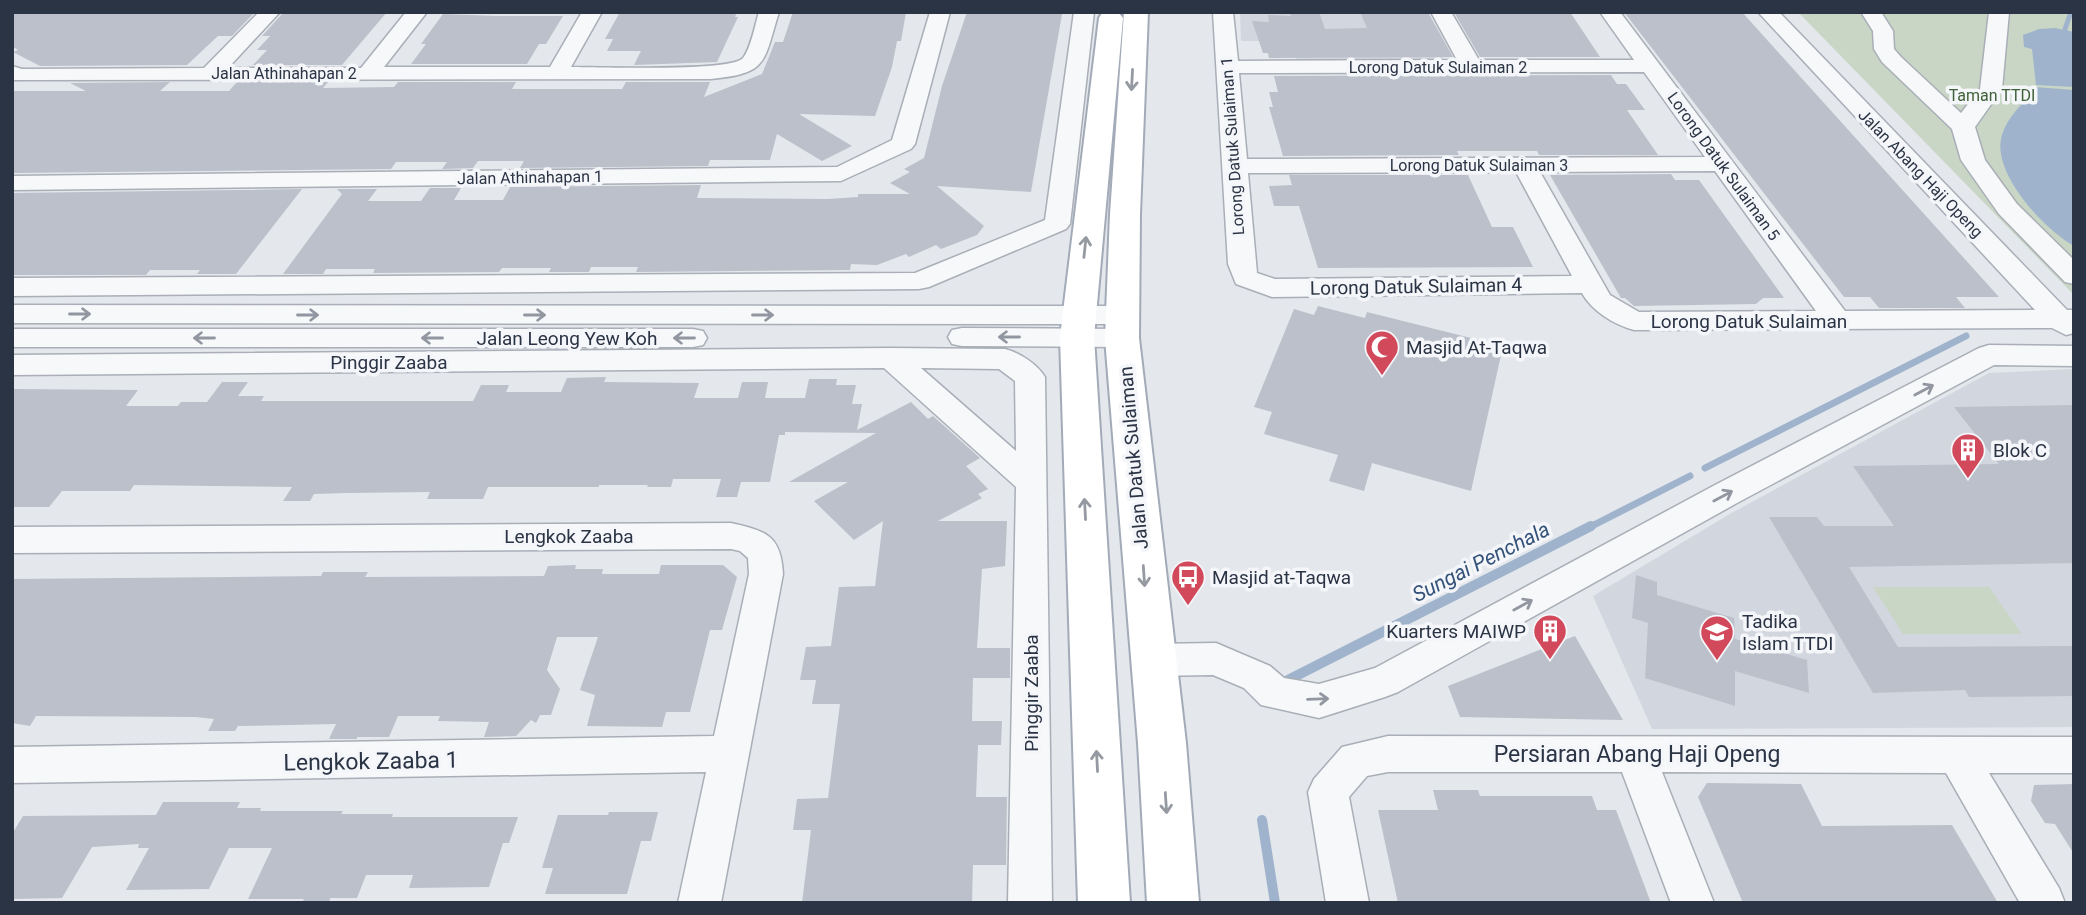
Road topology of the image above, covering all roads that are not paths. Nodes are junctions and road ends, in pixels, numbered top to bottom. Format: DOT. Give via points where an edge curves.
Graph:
graph roads {
  1 [pos="270,12"];
  2 [pos="417,12"];
  3 [pos="592,12"];
  4 [pos="769,12"];
  5 [pos="940,12"];
  6 [pos="1084,12"];
  7 [pos="1136,12"];
  8 [pos="1223,12"];
  9 [pos="1441,12"];
  10 [pos="1610,12"];
  11 [pos="1768,12"];
  12 [pos="1871,12"];
  13 [pos="1999,12"];
  14 [pos="1101,30"];
  15 [pos="1226,66"];
  16 [pos="1650,66"];
  17 [pos="1472,67"];
  18 [pos="12,72"];
  19 [pos="369,72"];
  20 [pos="211,73"];
  21 [pos="557,73"];
  22 [pos="1963,127"];
  23 [pos="1722,164"];
  24 [pos="1524,165"];
  25 [pos="1236,166"];
  26 [pos="12,183"];
  27 [pos="2074,275"];
  28 [pos="1245,278"];
  29 [pos="1588,284"];
  30 [pos="12,287"];
  31 [pos="12,314"];
  32 [pos="1837,320"];
  33 [pos="2069,324"];
  34 [pos="1078,326"];
  35 [pos="1121,326"];
  36 [pos="12,338"];
  37 [pos="2074,356"];
  38 [pos="891,358"];
  39 [pos="12,365"];
  40 [pos="1032,483"];
  41 [pos="12,540"];
  42 [pos="1153,660"];
  43 [pos="729,754"];
  44 [pos="1635,754"];
  45 [pos="1957,755"];
  46 [pos="2074,755"];
  47 [pos="12,765"];
  48 [pos="699,903"];
  49 [pos="1030,903"];
  50 [pos="1104,903"];
  51 [pos="1173,903"];
  52 [pos="1348,903"];
  53 [pos="1693,903"];
  54 [pos="2045,903"];
  1 -- 20 [label="street"];
  2 -- 19 [label="street"];
  3 -- 21 [label="street"];
  4 -- 21 [label="street, Jalan Athinahapan 2" via="753,61 740,70"];
  5 -- 26 [label="street, Jalan Athinahapan 1" via="903,144 841,174"];
  6 -- 14 [label="street"];
  7 -- 35 [label="main road, Jalan Datuk Sulaiman, one-way"];
  8 -- 15 [label="street, Lorong Datuk Sulaiman 1"];
  9 -- 17 [label="street"];
  10 -- 16 [label="street, Lorong Datuk Sulaiman 5"];
  11 -- 33 [label="street, Jalan Abang Haji Openg"];
  12 -- 22 [label="street" via="1893,62"];
  13 -- 22 [label="street" via="1991,89"];
  14 -- 30 [label="street" via="1056,224 919,281"];
  34 -- 14 [label="main road, one-way"];
  15 -- 17 [label="street, Lorong Datuk Sulaiman 2"];
  15 -- 25 [label="street, Lorong Datuk Sulaiman 1"];
  16 -- 17 [label="street, Lorong Datuk Sulaiman 2"];
  16 -- 23 [label="street, Lorong Datuk Sulaiman 5"];
  18 -- 20 [label="street, Jalan Athinahapan 2"];
  19 -- 20 [label="street, Jalan Athinahapan 2"];
  19 -- 21 [label="street, Jalan Athinahapan 2"];
  22 -- 27 [label="street" via="1973,160 2008,209"];
  23 -- 24 [label="street, Lorong Datuk Sulaiman 3"];
  23 -- 32 [label="street, Lorong Datuk Sulaiman 5"];
  24 -- 25 [label="street, Lorong Datuk Sulaiman 3"];
  24 -- 29 [label="street, Lorong Datuk Sulaiman"];
  25 -- 28 [label="street, Lorong Datuk Sulaiman 1" via="1237,224"];
  28 -- 29 [label="street, Lorong Datuk Sulaiman 4" via="1272,288"];
  29 -- 32 [label="street, Lorong Datuk Sulaiman" via="1600,301 1634,321"];
  31 -- 34 [label="street, Jalan Leong Yew Koh, one-way"];
  32 -- 33 [label="street, Lorong Datuk Sulaiman"];
  34 -- 35 [label="street, Jalan Leong Yew Koh"];
  34 -- 36 [label="street, Jalan Leong Yew Koh, one-way"];
  50 -- 34 [label="main road, one-way"];
  35 -- 42 [label="main road, Jalan Datuk Sulaiman, one-way"];
  42 -- 37 [label="street, one-way" via="1216,659 1257,677 1274,694 1319,701 1385,681 1989,355"];
  38 -- 39 [label="street, Pinggir Zaaba"];
  38 -- 40 [label="street"];
  38 -- 40 [label="street, Pinggir Zaaba" via="1005,359 1030,377"];
  40 -- 49 [label="street, Pinggir Zaaba"];
  41 -- 43 [label="street, Lengkok Zaaba" via="565,535 732,536 751,541 765,553 766,574"];
  42 -- 51 [label="main road, Jalan Datuk Sulaiman, one-way"];
  43 -- 47 [label="street, Lengkok Zaaba 1"];
  43 -- 48 [label="street, Lengkok Zaaba"];
  44 -- 45 [label="street, Persiaran Abang Haji Openg"];
  44 -- 52 [label="street, Persiaran Abang Haji Openg" via="1388,754 1356,760 1328,792"];
  44 -- 53 [label="street"];
  45 -- 46 [label="street, Persiaran Abang Haji Openg"];
  45 -- 54 [label="street"];
}
